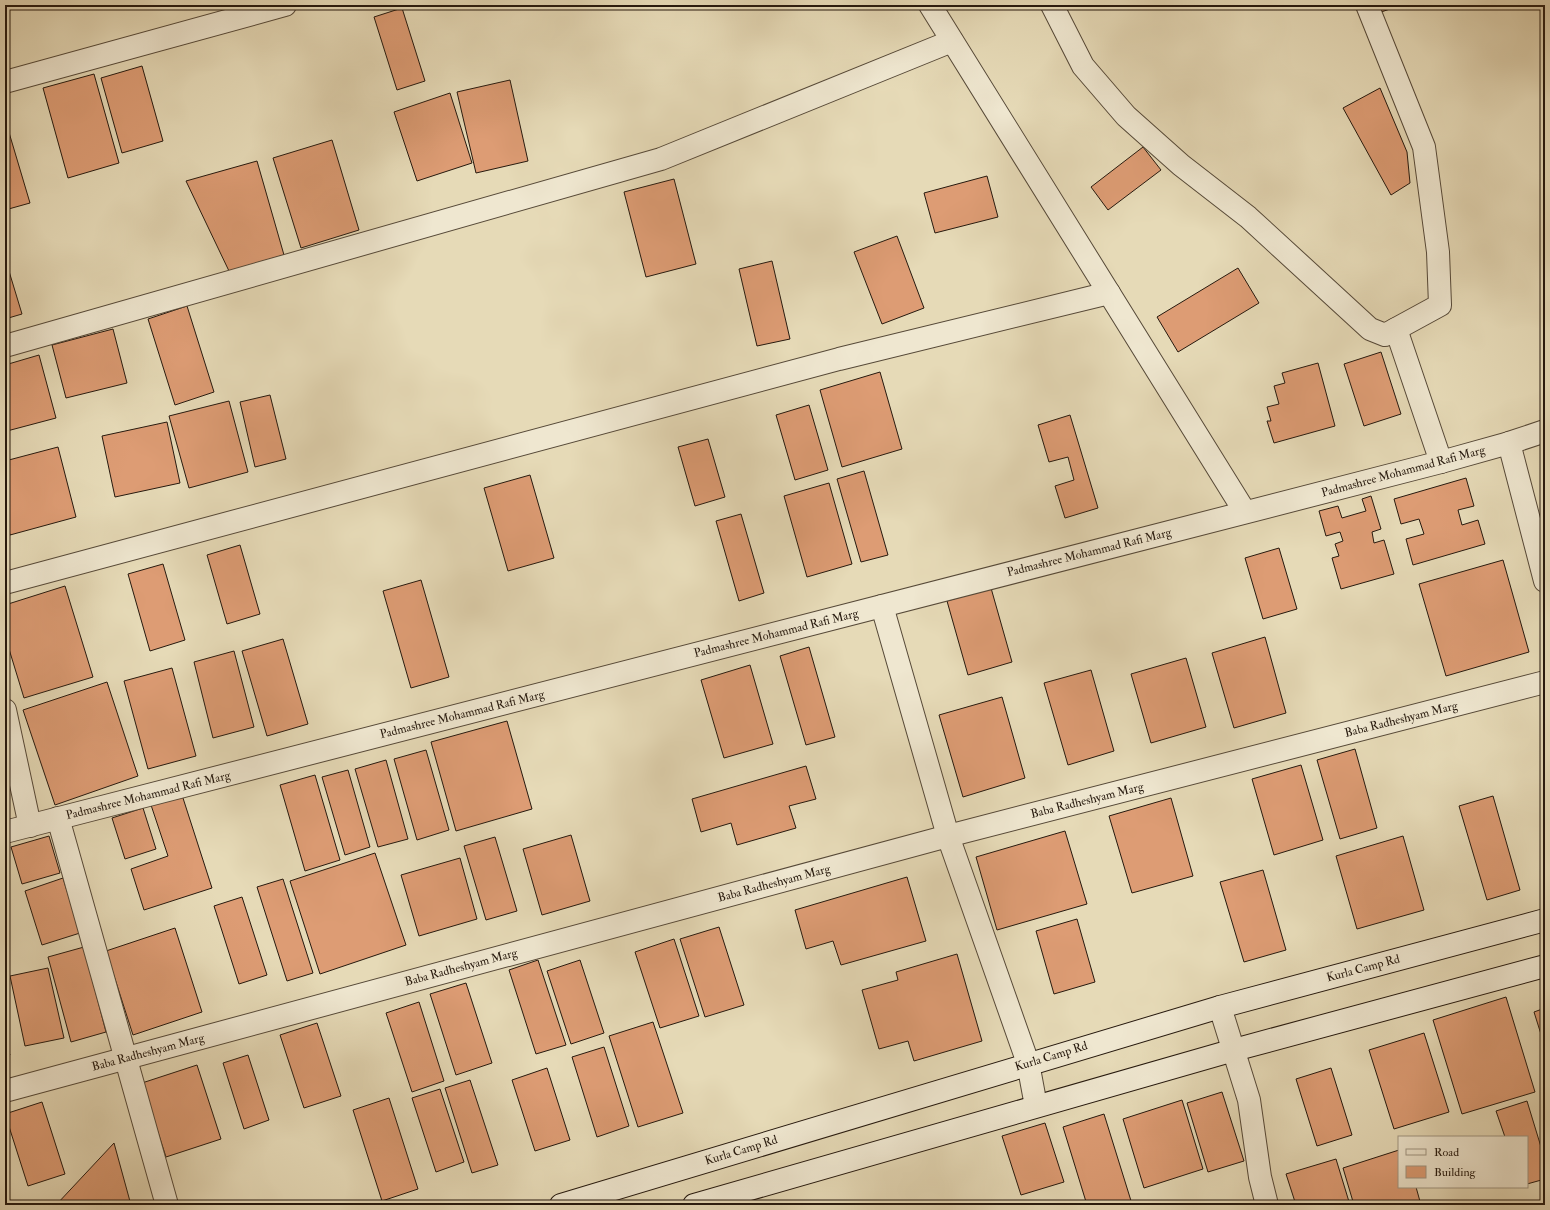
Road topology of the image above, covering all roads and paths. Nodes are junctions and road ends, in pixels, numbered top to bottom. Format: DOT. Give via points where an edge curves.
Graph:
graph roads {
  1 [pos="930,5"];
  2 [pos="1052,5"];
  3 [pos="1367,5"];
  4 [pos="278,6"];
  5 [pos="952,41"];
  6 [pos="5,82"];
  7 [pos="1109,293"];
  8 [pos="1396,329"];
  9 [pos="5,346"];
  10 [pos="1545,431"];
  11 [pos="1509,443"];
  12 [pos="1441,462"];
  13 [pos="1245,512"];
  14 [pos="1545,581"];
  15 [pos="5,583"];
  16 [pos="882,606"];
  17 [pos="1545,682"];
  18 [pos="5,710"];
  19 [pos="58,818"];
  20 [pos="30,826"];
  21 [pos="5,832"];
  22 [pos="948,836"];
  23 [pos="1545,920"];
  24 [pos="1545,966"];
  25 [pos="1220,1006"];
  26 [pos="1234,1050"];
  27 [pos="126,1058"];
  28 [pos="1028,1063"];
  29 [pos="5,1090"];
  30 [pos="1036,1106"];
  31 [pos="167,1205"];
  32 [pos="561,1205"];
  33 [pos="694,1205"];
  34 [pos="1267,1205"];
  1 -- 5 [label="street"];
  2 -- 8 [label="street" via="1083,66 1126,116 1181,165 1248,217 1370,329 1385,335"];
  3 -- 8 [label="street" via="1424,147 1438,252 1440,305"];
  4 -- 6 [label="street"];
  5 -- 7 [label="street"];
  5 -- 9 [label="street" via="661,159"];
  7 -- 13 [label="street"];
  7 -- 15 [label="street" via="839,359"];
  8 -- 12 [label="street"];
  10 -- 11 [label="street, Padmashree Mohammad Rafi Marg"];
  11 -- 12 [label="street, Padmashree Mohammad Rafi Marg"];
  11 -- 14 [label="street"];
  12 -- 13 [label="street, Padmashree Mohammad Rafi Marg"];
  13 -- 16 [label="street, Padmashree Mohammad Rafi Marg"];
  16 -- 19 [label="street, Padmashree Mohammad Rafi Marg"];
  16 -- 22 [label="street"];
  17 -- 22 [label="street, Baba Radheshyam Marg"];
  18 -- 20 [label="street"];
  19 -- 20 [label="street, Padmashree Mohammad Rafi Marg"];
  19 -- 27 [label="street"];
  20 -- 21 [label="street, Padmashree Mohammad Rafi Marg"];
  22 -- 27 [label="street, Baba Radheshyam Marg"];
  22 -- 28 [label="street"];
  23 -- 25 [label="street, Kurla Camp Rd"];
  24 -- 26 [label="street"];
  25 -- 26 [label="street"];
  25 -- 28 [label="street, Kurla Camp Rd"];
  26 -- 30 [label="street"];
  26 -- 34 [label="street" via="1249,1100"];
  27 -- 29 [label="street, Baba Radheshyam Marg"];
  27 -- 31 [label="street"];
  28 -- 30 [label="street"];
  28 -- 32 [label="street, Kurla Camp Rd"];
  30 -- 33 [label="street"];
}
